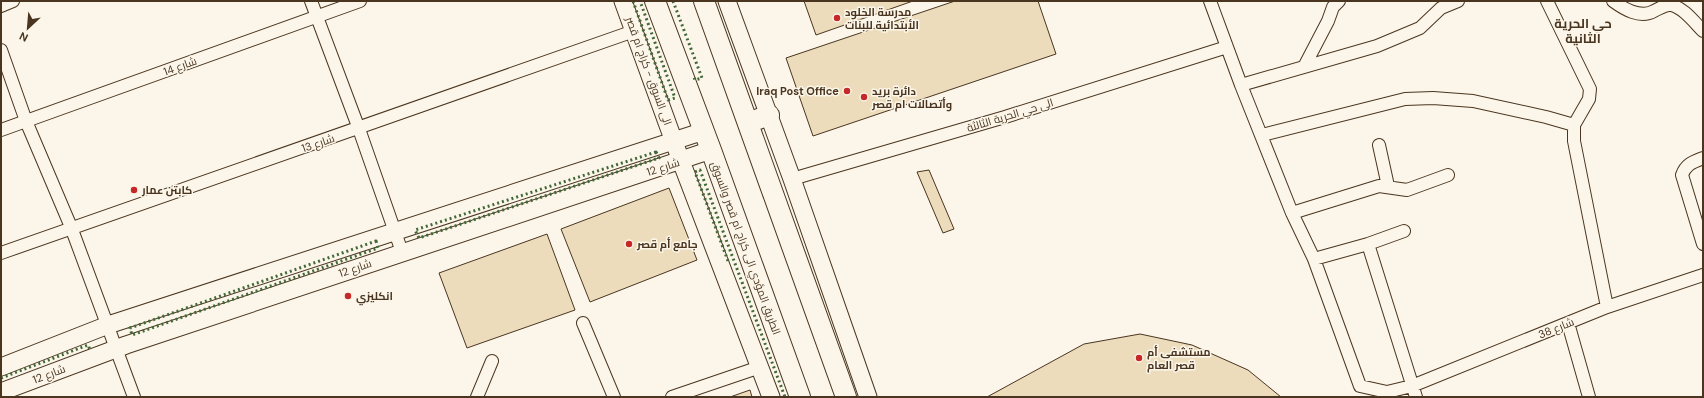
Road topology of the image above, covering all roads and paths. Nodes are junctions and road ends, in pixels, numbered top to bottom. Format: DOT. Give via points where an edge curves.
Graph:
graph roads {
  1 [pos="13,1"];
  2 [pos="311,1"];
  3 [pos="360,1"];
  4 [pos="623,1"];
  5 [pos="655,1"];
  6 [pos="704,1"];
  7 [pos="727,1"];
  8 [pos="1210,1"];
  9 [pos="1339,1"];
  10 [pos="1458,1"];
  11 [pos="1547,1"];
  12 [pos="1614,1"];
  13 [pos="1,6"];
  14 [pos="316,17"];
  15 [pos="634,31"];
  16 [pos="1703,31"];
  17 [pos="1227,47"];
  18 [pos="1,50"];
  19 [pos="1304,67"];
  20 [pos="1241,85"];
  21 [pos="769,115"];
  22 [pos="26,121"];
  23 [pos="748,124"];
  24 [pos="1574,125"];
  25 [pos="359,128"];
  26 [pos="1,130"];
  27 [pos="704,131"];
  28 [pos="1262,135"];
  29 [pos="674,142"];
  30 [pos="1379,145"];
  31 [pos="711,150"];
  32 [pos="1703,158"];
  33 [pos="681,161"];
  34 [pos="1448,175"];
  35 [pos="792,179"];
  36 [pos="1388,186"];
  37 [pos="1292,213"];
  38 [pos="71,227"];
  39 [pos="1404,231"];
  40 [pos="396,232"];
  41 [pos="1368,244"];
  42 [pos="1703,244"];
  43 [pos="402,252"];
  44 [pos="1,253"];
  45 [pos="1314,259"];
  46 [pos="1703,275"];
  47 [pos="1607,307"];
  48 [pos="583,323"];
  49 [pos="1568,323"];
  50 [pos="108,325"];
  51 [pos="117,348"];
  52 [pos="492,361"];
  53 [pos="1,367"];
  54 [pos="760,367"];
  55 [pos="1,392"];
  56 [pos="1414,392"];
  57 [pos="134,397"];
  58 [pos="477,397"];
  59 [pos="614,397"];
  60 [pos="672,397"];
  61 [pos="771,397"];
  62 [pos="800,397"];
  63 [pos="846,397"];
  64 [pos="868,397"];
  65 [pos="1588,397"];
  1 -- 13 [label="street"];
  2 -- 14 [label="street"];
  3 -- 14 [label="street, شارع 14"];
  4 -- 15 [label="street, الى السوق - كراج ام قصر"];
  5 -- 27 [label="main road, الطريق المؤدي الى كراج ام قصر والسوق"];
  6 -- 23 [label="main road"];
  7 -- 21 [label="street"];
  8 -- 17 [label="street"];
  9 -- 19 [label="street" via="1333,7"];
  10 -- 19 [label="street" via="1441,8 1420,28 1399,37"];
  11 -- 24 [label="street" via="1590,89 1590,99"];
  12 -- 16 [label="street" via="1622,8 1642,15 1671,5 1685,13"];
  14 -- 22 [label="street, شارع 14"];
  14 -- 25 [label="street"];
  15 -- 25 [label="street, شارع 13"];
  15 -- 29 [label="street, الى السوق - كراج ام قصر"];
  17 -- 20 [label="street"];
  17 -- 35 [label="street, الى حي الحرية الثالثة" via="1005,117"];
  18 -- 22 [label="street"];
  19 -- 20 [label="street"];
  20 -- 28 [label="street"];
  21 -- 23 [label="main road"];
  21 -- 35 [label="street"];
  22 -- 26 [label="street, شارع 14"];
  22 -- 38 [label="street"];
  23 -- 63 [label="main road"];
  24 -- 28 [label="street" via="1472,101 1433,98 1405,99"];
  24 -- 47 [label="street" via="1574,141"];
  25 -- 38 [label="street, شارع 13"];
  25 -- 40 [label="street"];
  27 -- 29 [label="street, شارع 12"];
  27 -- 31 [label="main road, الطريق المؤدي الى كراج ام قصر والسوق"];
  28 -- 37 [label="street"];
  29 -- 33 [label="street, الى السوق - كراج ام قصر"];
  29 -- 40 [label="street, شارع 12"];
  30 -- 36 [label="street"];
  31 -- 33 [label="street, شارع 12"];
  31 -- 62 [label="main road, الطريق المؤدي الى كراج ام قصر والسوق"];
  32 -- 42 [label="street" via="1691,162 1684,168 1682,175"];
  33 -- 43 [label="street, شارع 12"];
  33 -- 54 [label="street, الى السوق - كراج ام قصر"];
  34 -- 36 [label="street" via="1407,190"];
  35 -- 64 [label="street"];
  36 -- 37 [label="street" via="1380,186"];
  37 -- 45 [label="street"];
  38 -- 44 [label="street, شارع 13"];
  38 -- 50 [label="street"];
  39 -- 41 [label="street"];
  40 -- 43 [label="street"];
  40 -- 50 [label="street, شارع 12"];
  41 -- 45 [label="street"];
  41 -- 56 [label="street"];
  43 -- 51 [label="street, شارع 12"];
  45 -- 56 [label="street, شارع 38" via="1360,386 1387,392"];
  46 -- 47 [label="street, شارع 38"];
  47 -- 49 [label="street, شارع 38"];
  48 -- 59 [label="street"];
  49 -- 56 [label="street, شارع 38"];
  49 -- 65 [label="street"];
  50 -- 51 [label="street"];
  50 -- 53 [label="street, شارع 12"];
  51 -- 55 [label="street, شارع 12"];
  51 -- 57 [label="street"];
  52 -- 58 [label="street"];
  54 -- 60 [label="street"];
  54 -- 61 [label="street, الى السوق - كراج ام قصر"];
}
